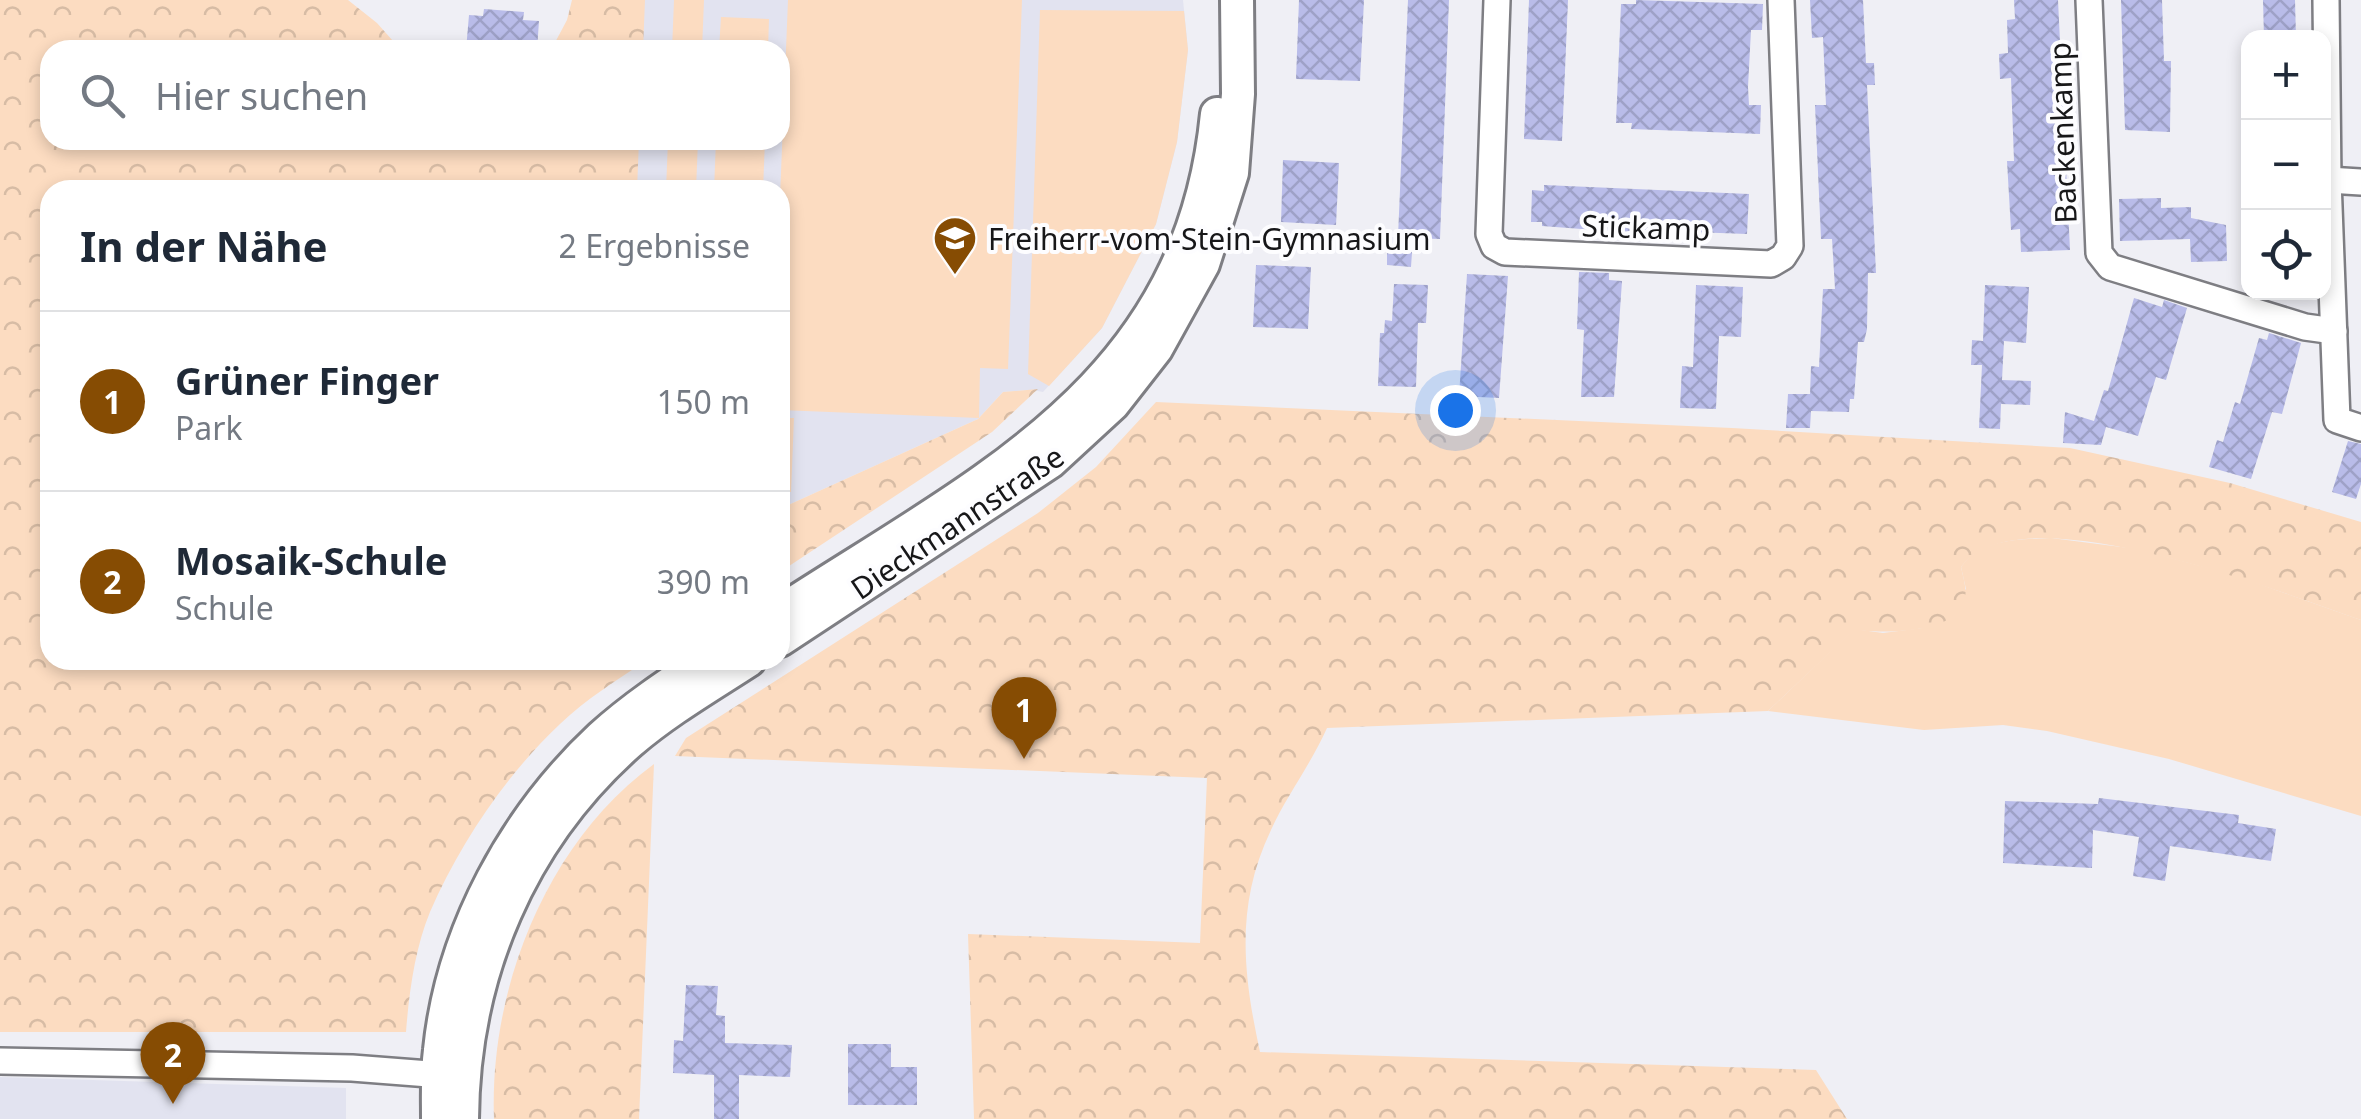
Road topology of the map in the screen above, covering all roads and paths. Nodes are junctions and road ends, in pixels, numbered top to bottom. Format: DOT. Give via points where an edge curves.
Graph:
graph roads {
  1 [pos="1216,0"];
  2 [pos="1237,0"];
  3 [pos="1497,0"];
  4 [pos="1780,0"];
  5 [pos="2089,0"];
  6 [pos="2326,0"];
  7 [pos="2327,120"];
  8 [pos="2331,180"];
  9 [pos="2361,182"];
  10 [pos="2329,210"];
  11 [pos="2334,331"];
  12 [pos="2361,428"];
  13 [pos="790,605"];
  14 [pos="790,633"];
  15 [pos="691,670"];
  16 [pos="734,670"];
  17 [pos="0,1061"];
  18 [pos="450,1076"];
  19 [pos="438,1119"];
  20 [pos="462,1119"];
  1 -- 13 [label="street, Dieckmannstraße" via="1219,96 1206,178 1184,248 1134,341 1090,394 1033,446"];
  2 -- 14 [label="street, Dieckmannstraße" via="1232,173 1203,264 1156,349 1113,404 1050,462"];
  3 -- 4 [label="street, Stickamp" via="1489,234 1494,246 1558,256 1771,264 1790,246"];
  5 -- 11 [label="street, Backenkamp" via="2099,254 2110,268"];
  6 -- 7 [label="street"];
  8 -- 9 [label="street"];
  10 -- 11 [label="street"];
  11 -- 12 [label="street" via="2336,420"];
  15 -- 18 [label="street" via="601,738 515,841 466,942 445,1019"];
  16 -- 18 [label="street" via="632,740 540,845 490,947"];
  17 -- 18 [label="street"];
  18 -- 19 [label="street"];
  18 -- 20 [label="street"];
}
